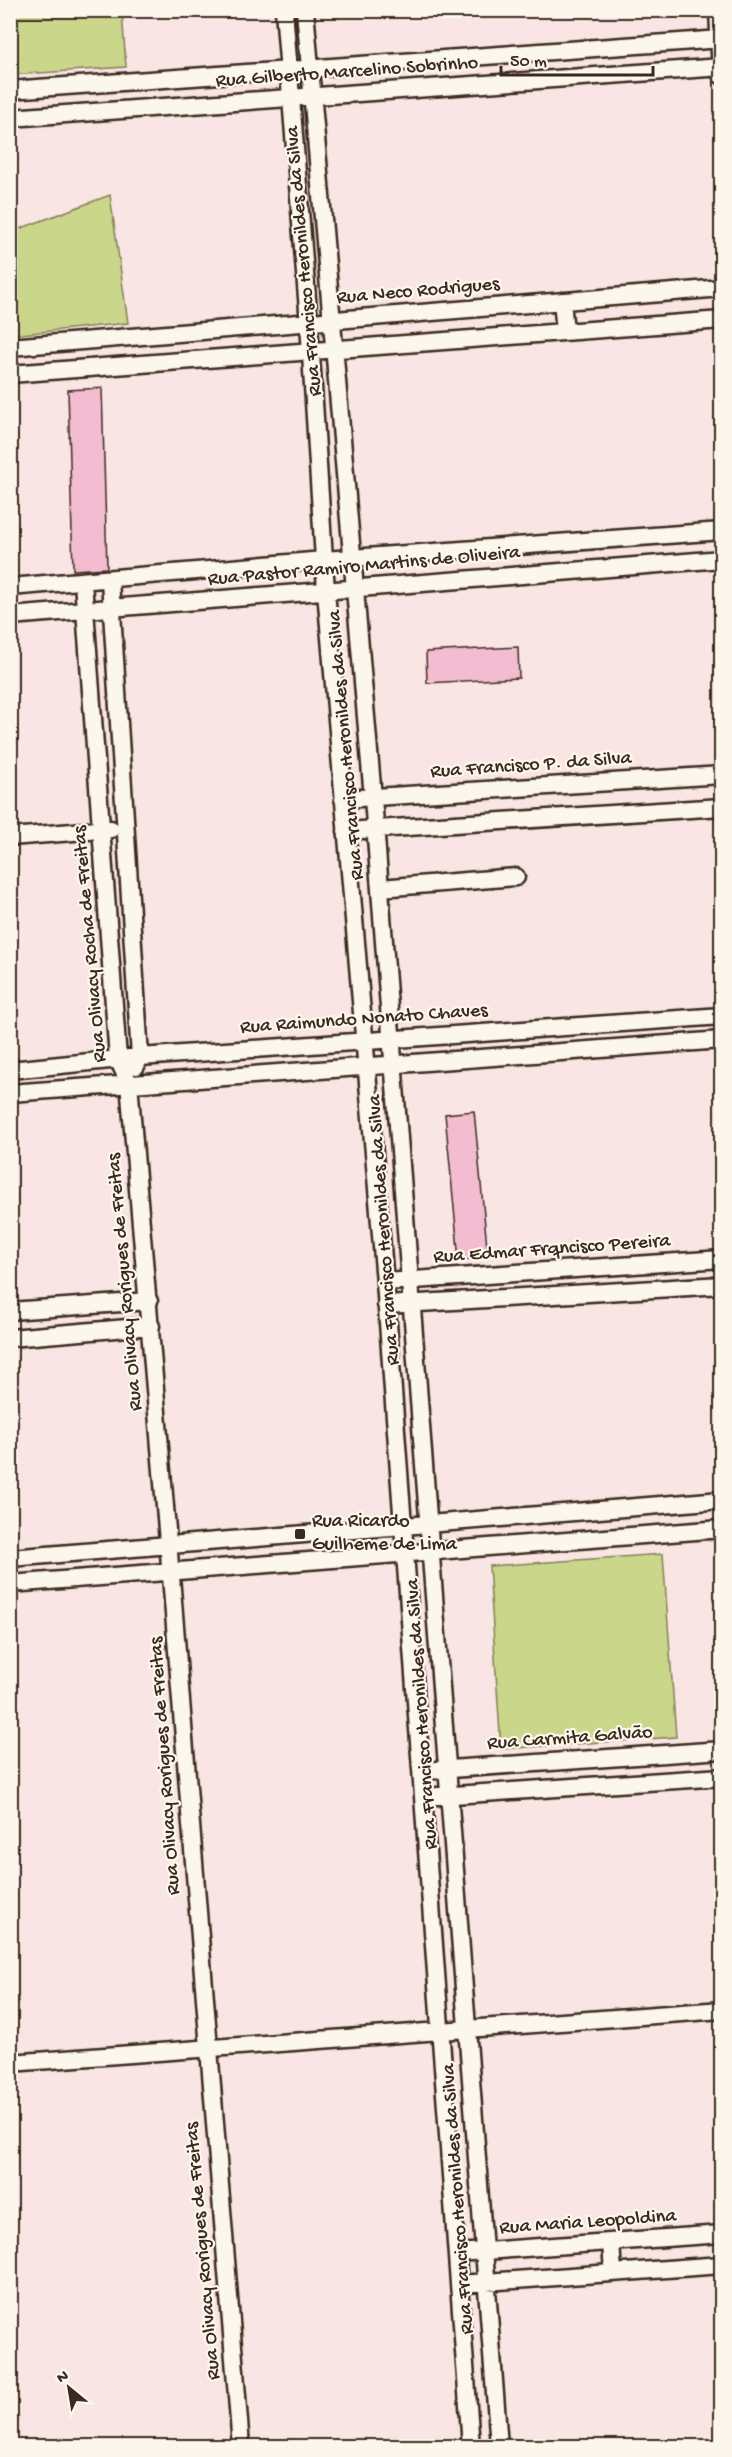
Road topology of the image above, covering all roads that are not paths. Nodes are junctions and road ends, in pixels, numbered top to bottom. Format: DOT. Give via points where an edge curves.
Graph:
graph roads {
  1 [pos="284,10"];
  2 [pos="304,10"];
  3 [pos="718,10"];
  4 [pos="720,39"];
  5 [pos="721,67"];
  6 [pos="308,68"];
  7 [pos="288,70"];
  8 [pos="722,76"];
  9 [pos="10,90"];
  10 [pos="311,97"];
  11 [pos="290,98"];
  12 [pos="10,118"];
  13 [pos="722,288"];
  14 [pos="562,301"];
  15 [pos="332,320"];
  16 [pos="722,320"];
  17 [pos="309,323"];
  18 [pos="566,331"];
  19 [pos="10,347"];
  20 [pos="335,349"];
  21 [pos="311,351"];
  22 [pos="10,374"];
  23 [pos="722,531"];
  24 [pos="354,558"];
  25 [pos="722,559"];
  26 [pos="324,560"];
  27 [pos="110,580"];
  28 [pos="83,582"];
  29 [pos="10,587"];
  30 [pos="355,588"];
  31 [pos="326,591"];
  32 [pos="112,608"];
  33 [pos="86,610"];
  34 [pos="10,616"];
  35 [pos="121,758"];
  36 [pos="96,760"];
  37 [pos="722,775"];
  38 [pos="373,798"];
  39 [pos="344,799"];
  40 [pos="722,807"];
  41 [pos="125,829"];
  42 [pos="102,830"];
  43 [pos="376,830"];
  44 [pos="346,831"];
  45 [pos="10,837"];
  46 [pos="516,877"];
  47 [pos="380,888"];
  48 [pos="722,1016"];
  49 [pos="392,1039"];
  50 [pos="722,1040"];
  51 [pos="363,1041"];
  52 [pos="140,1057"];
  53 [pos="118,1059"];
  54 [pos="394,1064"];
  55 [pos="365,1066"];
  56 [pos="10,1070"];
  57 [pos="129,1083"];
  58 [pos="10,1094"];
  59 [pos="722,1259"];
  60 [pos="620,1266"];
  61 [pos="410,1280"];
  62 [pos="385,1282"];
  63 [pos="722,1285"];
  64 [pos="621,1291"];
  65 [pos="148,1300"];
  66 [pos="412,1304"];
  67 [pos="386,1305"];
  68 [pos="10,1311"];
  69 [pos="151,1326"];
  70 [pos="10,1338"];
  71 [pos="722,1500"];
  72 [pos="429,1522"];
  73 [pos="403,1524"];
  74 [pos="722,1529"];
  75 [pos="170,1544"];
  76 [pos="431,1551"];
  77 [pos="405,1553"];
  78 [pos="10,1558"];
  79 [pos="172,1571"];
  80 [pos="10,1584"];
  81 [pos="722,1750"];
  82 [pos="448,1769"];
  83 [pos="422,1771"];
  84 [pos="722,1777"];
  85 [pos="449,1794"];
  86 [pos="423,1797"];
  87 [pos="460,1934"];
  88 [pos="434,1935"];
  89 [pos="722,2010"];
  90 [pos="468,2029"];
  91 [pos="441,2031"];
  92 [pos="208,2048"];
  93 [pos="10,2063"];
  94 [pos="722,2234"];
  95 [pos="611,2242"];
  96 [pos="484,2252"];
  97 [pos="457,2253"];
  98 [pos="722,2265"];
  99 [pos="614,2273"];
  100 [pos="486,2282"];
  101 [pos="459,2284"];
  102 [pos="241,2446"];
  103 [pos="471,2446"];
  104 [pos="499,2446"];
  1 -- 7 [label="street, Rua Francisco Heronildes da Silva"];
  2 -- 6 [label="street, Rua Francisco Heronildes da Silva"];
  3 -- 4 [label="street"];
  4 -- 5 [label="street"];
  4 -- 6 [label="street, Rua Gilberto Marcelino Sobrinho"];
  5 -- 8 [label="street"];
  5 -- 10 [label="street, Rua Gilberto Marcelino Sobrinho"];
  6 -- 7 [label="street, Rua Gilberto Marcelino Sobrinho"];
  6 -- 10 [label="street, Rua Francisco Heronildes da Silva"];
  7 -- 9 [label="street, Rua Gilberto Marcelino Sobrinho"];
  7 -- 11 [label="street, Rua Francisco Heronildes da Silva"];
  10 -- 11 [label="street, Rua Gilberto Marcelino Sobrinho"];
  10 -- 15 [label="street, Rua Francisco Heronildes da Silva"];
  11 -- 12 [label="street, Rua Gilberto Marcelino Sobrinho"];
  11 -- 17 [label="street, Rua Francisco Heronildes da Silva"];
  13 -- 14 [label="street, Rua Neco Rodrigues"];
  14 -- 15 [label="street, Rua Neco Rodrigues"];
  14 -- 18 [label="street"];
  15 -- 17 [label="street, Rua Neco Rodrigues"];
  15 -- 20 [label="street, Rua Francisco Heronildes da Silva"];
  16 -- 18 [label="street"];
  17 -- 19 [label="street, Rua Neco Rodrigues"];
  17 -- 21 [label="street, Rua Francisco Heronildes da Silva"];
  18 -- 20 [label="street"];
  20 -- 21 [label="street"];
  20 -- 24 [label="street, Rua Francisco Heronildes da Silva"];
  21 -- 22 [label="street"];
  21 -- 26 [label="street, Rua Francisco Heronildes da Silva"];
  23 -- 24 [label="street, Rua Pastor Ramiro Martins de Oliveira"];
  24 -- 26 [label="street, Rua Pastor Ramiro Martins de Oliveira"];
  24 -- 30 [label="street, Rua Francisco Heronildes da Silva"];
  25 -- 30 [label="street, Rua Pastor Ramiro Martins de Oliveira"];
  26 -- 27 [label="street, Rua Pastor Ramiro Martins de Oliveira"];
  26 -- 31 [label="street, Rua Francisco Heronildes da Silva"];
  27 -- 28 [label="street, Rua Pastor Ramiro Martins de Oliveira"];
  27 -- 32 [label="street, Rua Olivacy Rocha de Freitas"];
  28 -- 29 [label="street, Rua Pastor Ramiro Martins de Oliveira"];
  28 -- 33 [label="street, Rua Olivacy Rocha de Freitas"];
  30 -- 31 [label="street, Rua Pastor Ramiro Martins de Oliveira"];
  30 -- 38 [label="street, Rua Francisco Heronildes da Silva"];
  31 -- 32 [label="street, Rua Pastor Ramiro Martins de Oliveira"];
  31 -- 39 [label="street, Rua Francisco Heronildes da Silva"];
  32 -- 33 [label="street, Rua Pastor Ramiro Martins de Oliveira"];
  32 -- 35 [label="street, Rua Olivacy Rocha de Freitas"];
  33 -- 34 [label="street, Rua Pastor Ramiro Martins de Oliveira"];
  33 -- 36 [label="street, Rua Olivacy Rocha de Freitas"];
  35 -- 36 [label="street"];
  35 -- 41 [label="street, Rua Olivacy Rocha de Freitas"];
  36 -- 42 [label="street, Rua Olivacy Rocha de Freitas"];
  37 -- 38 [label="street, Rua Francisco P. da Silva"];
  38 -- 39 [label="street, Rua Francisco P. da Silva"];
  38 -- 43 [label="street, Rua Francisco Heronildes da Silva"];
  39 -- 44 [label="street, Rua Francisco Heronildes da Silva"];
  40 -- 43 [label="street"];
  41 -- 42 [label="street"];
  41 -- 52 [label="street, Rua Olivacy Rocha de Freitas"];
  42 -- 45 [label="street"];
  42 -- 53 [label="street, Rua Olivacy Rocha de Freitas"];
  43 -- 44 [label="street"];
  43 -- 47 [label="street, Rua Francisco Heronildes da Silva"];
  44 -- 51 [label="street, Rua Francisco Heronildes da Silva"];
  46 -- 47 [label="street"];
  47 -- 49 [label="street, Rua Francisco Heronildes da Silva"];
  48 -- 49 [label="street, Rua Raimundo Nonato Chaves"];
  49 -- 51 [label="street, Rua Raimundo Nonato Chaves"];
  49 -- 54 [label="street, Rua Francisco Heronildes da Silva"];
  50 -- 54 [label="street"];
  51 -- 52 [label="street, Rua Raimundo Nonato Chaves"];
  51 -- 55 [label="street, Rua Francisco Heronildes da Silva"];
  52 -- 53 [label="street, Rua Raimundo Nonato Chaves"];
  52 -- 57 [label="street, Rua Olivacy Rocha de Freitas"];
  53 -- 56 [label="street, Rua Raimundo Nonato Chaves"];
  53 -- 57 [label="street, Rua Olivacy Rocha de Freitas"];
  54 -- 55 [label="street"];
  54 -- 61 [label="street, Rua Francisco Heronildes da Silva"];
  55 -- 57 [label="street"];
  55 -- 62 [label="street, Rua Francisco Heronildes da Silva"];
  57 -- 58 [label="street"];
  57 -- 65 [label="street, Rua Olivacy Rorigues de Freitas"];
  59 -- 60 [label="street, Rua Edmar Frqncisco Pereira"];
  60 -- 61 [label="street, Rua Edmar Frqncisco Pereira"];
  60 -- 64 [label="street"];
  61 -- 62 [label="street, Rua Edmar Frqncisco Pereira"];
  61 -- 66 [label="street, Rua Francisco Heronildes da Silva"];
  62 -- 67 [label="street, Rua Francisco Heronildes da Silva"];
  63 -- 64 [label="street"];
  64 -- 66 [label="street"];
  65 -- 68 [label="street"];
  65 -- 69 [label="street, Rua Olivacy Rorigues de Freitas"];
  66 -- 67 [label="street"];
  66 -- 72 [label="street, Rua Francisco Heronildes da Silva"];
  67 -- 73 [label="street, Rua Francisco Heronildes da Silva"];
  69 -- 70 [label="street"];
  69 -- 75 [label="street, Rua Olivacy Rorigues de Freitas"];
  71 -- 72 [label="street"];
  72 -- 73 [label="street"];
  72 -- 76 [label="street, Rua Francisco Heronildes da Silva"];
  73 -- 75 [label="street"];
  73 -- 77 [label="street, Rua Francisco Heronildes da Silva"];
  74 -- 76 [label="street"];
  75 -- 78 [label="street"];
  75 -- 79 [label="street, Rua Olivacy Rorigues de Freitas"];
  76 -- 77 [label="street"];
  76 -- 82 [label="street, Rua Francisco Heronildes da Silva"];
  77 -- 79 [label="street"];
  77 -- 83 [label="street, Rua Francisco Heronildes da Silva"];
  79 -- 80 [label="street"];
  79 -- 92 [label="street, Rua Olivacy Rorigues de Freitas"];
  81 -- 82 [label="street, Rua Carmita Galvão"];
  82 -- 83 [label="street, Rua Carmita Galvão"];
  82 -- 85 [label="street, Rua Francisco Heronildes da Silva"];
  83 -- 86 [label="street, Rua Francisco Heronildes da Silva"];
  84 -- 85 [label="street"];
  85 -- 86 [label="street"];
  85 -- 87 [label="street, Rua Francisco Heronildes da Silva"];
  86 -- 88 [label="street, Rua Francisco Heronildes da Silva"];
  87 -- 88 [label="street"];
  87 -- 90 [label="street, Rua Francisco Heronildes da Silva"];
  88 -- 91 [label="street, Rua Francisco Heronildes da Silva"];
  89 -- 90 [label="street"];
  90 -- 91 [label="street"];
  90 -- 96 [label="street, Rua Francisco Heronildes da Silva"];
  91 -- 92 [label="street"];
  91 -- 97 [label="street, Rua Francisco Heronildes da Silva"];
  92 -- 93 [label="street"];
  92 -- 102 [label="street, Rua Olivacy Rorigues de Freitas"];
  94 -- 95 [label="street, Rua Maria Leopoldina"];
  95 -- 96 [label="street, Rua Maria Leopoldina"];
  95 -- 99 [label="street"];
  96 -- 97 [label="street, Rua Maria Leopoldina"];
  96 -- 100 [label="street, Rua Francisco Heronildes da Silva"];
  97 -- 101 [label="street, Rua Francisco Heronildes da Silva"];
  98 -- 99 [label="street"];
  99 -- 100 [label="street"];
  100 -- 101 [label="street"];
  100 -- 104 [label="street, Rua Francisco Heronildes da Silva"];
  101 -- 103 [label="street, Rua Francisco Heronildes da Silva"];
}
